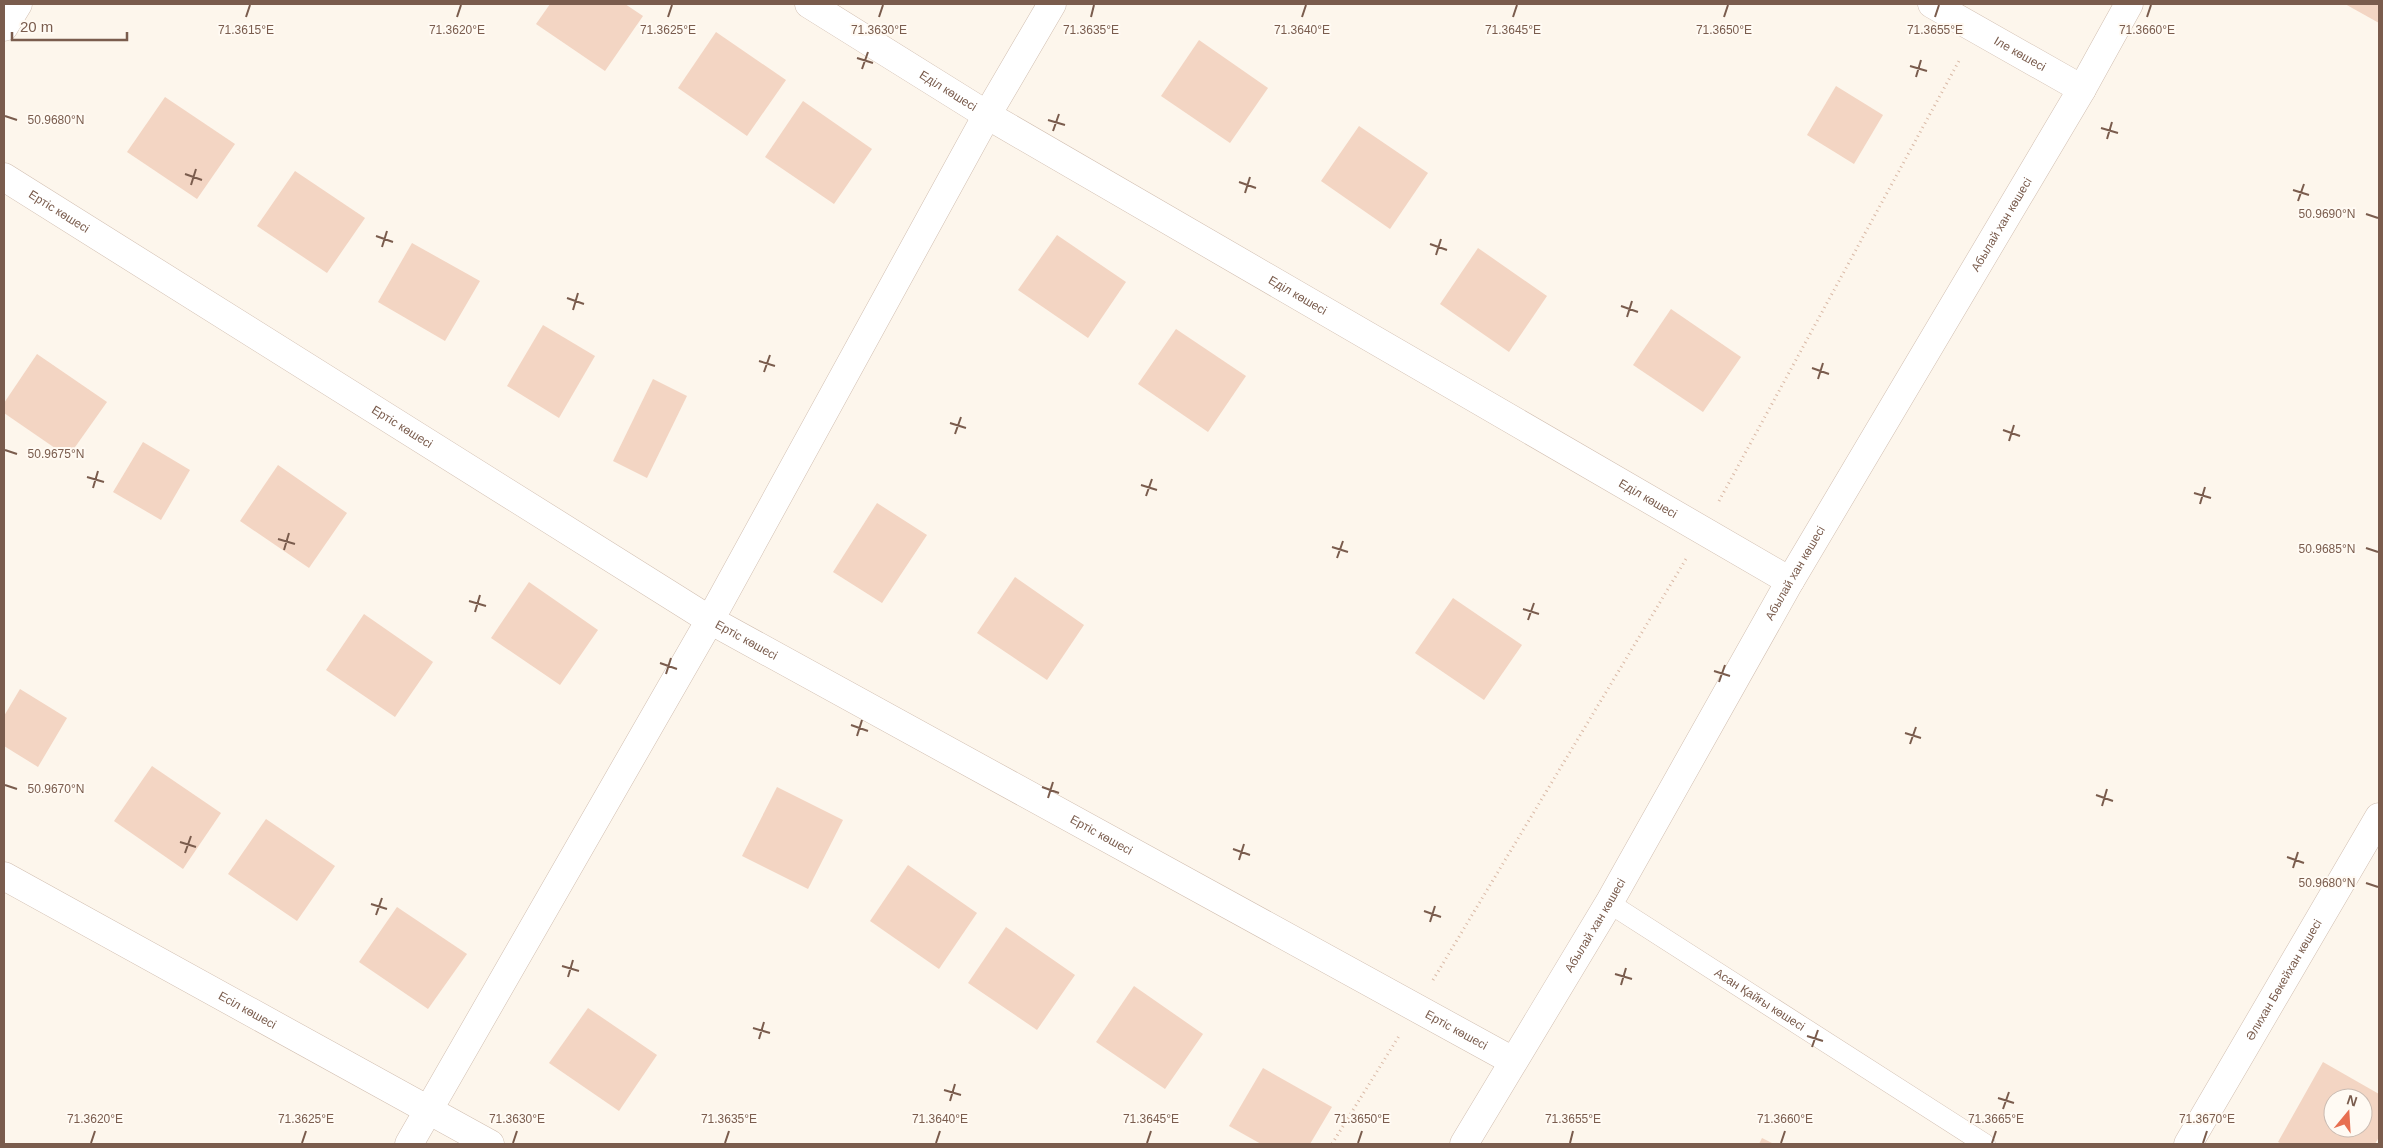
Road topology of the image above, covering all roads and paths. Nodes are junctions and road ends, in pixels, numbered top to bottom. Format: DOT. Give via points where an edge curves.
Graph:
graph roads {
  1 [pos="18,4"];
  2 [pos="809,4"];
  3 [pos="1052,4"];
  4 [pos="1932,4"];
  5 [pos="2129,4"];
  6 [pos="4,27"];
  7 [pos="1977,29"];
  8 [pos="2082,89"];
  9 [pos="987,115"];
  10 [pos="4,177"];
  11 [pos="1703,530"];
  12 [pos="1790,581"];
  13 [pos="710,620"];
  14 [pos="2379,816"];
  15 [pos="4,876"];
  16 [pos="1609,903"];
  17 [pos="1416,1008"];
  18 [pos="1513,1061"];
  19 [pos="429,1111"];
  20 [pos="409,1144"];
  21 [pos="490,1144"];
  22 [pos="1332,1144"];
  23 [pos="1464,1144"];
  24 [pos="1985,1144"];
  25 [pos="2188,1144"];
  1 -- 6 [label="street"];
  2 -- 9 [label="street, Еділ көшесі"];
  3 -- 9 [label="street"];
  4 -- 7 [label="street, Іле көшесі"];
  5 -- 8 [label="street, Абылай хан көшесі"];
  7 -- 8 [label="street, Іле көшесі"];
  7 -- 11 [label="path"];
  8 -- 12 [label="street, Абылай хан көшесі"];
  9 -- 11 [label="street, Еділ көшесі"];
  9 -- 13 [label="street"];
  10 -- 13 [label="street, Ертіс көшесі"];
  11 -- 12 [label="street, Еділ көшесі"];
  11 -- 17 [label="path"];
  12 -- 16 [label="street, Абылай хан көшесі"];
  13 -- 17 [label="street, Ертіс көшесі"];
  13 -- 19 [label="street"];
  14 -- 25 [label="street, Әлихан Бөкейхан көшесі"];
  15 -- 19 [label="street, Есіл көшесі"];
  16 -- 18 [label="street, Абылай хан көшесі"];
  16 -- 24 [label="lane, Асан Қайғы көшесі"];
  17 -- 18 [label="street, Ертіс көшесі"];
  17 -- 22 [label="path"];
  18 -- 23 [label="street, Абылай хан көшесі"];
  19 -- 20 [label="street"];
  19 -- 21 [label="street, Есіл көшесі"];
}
